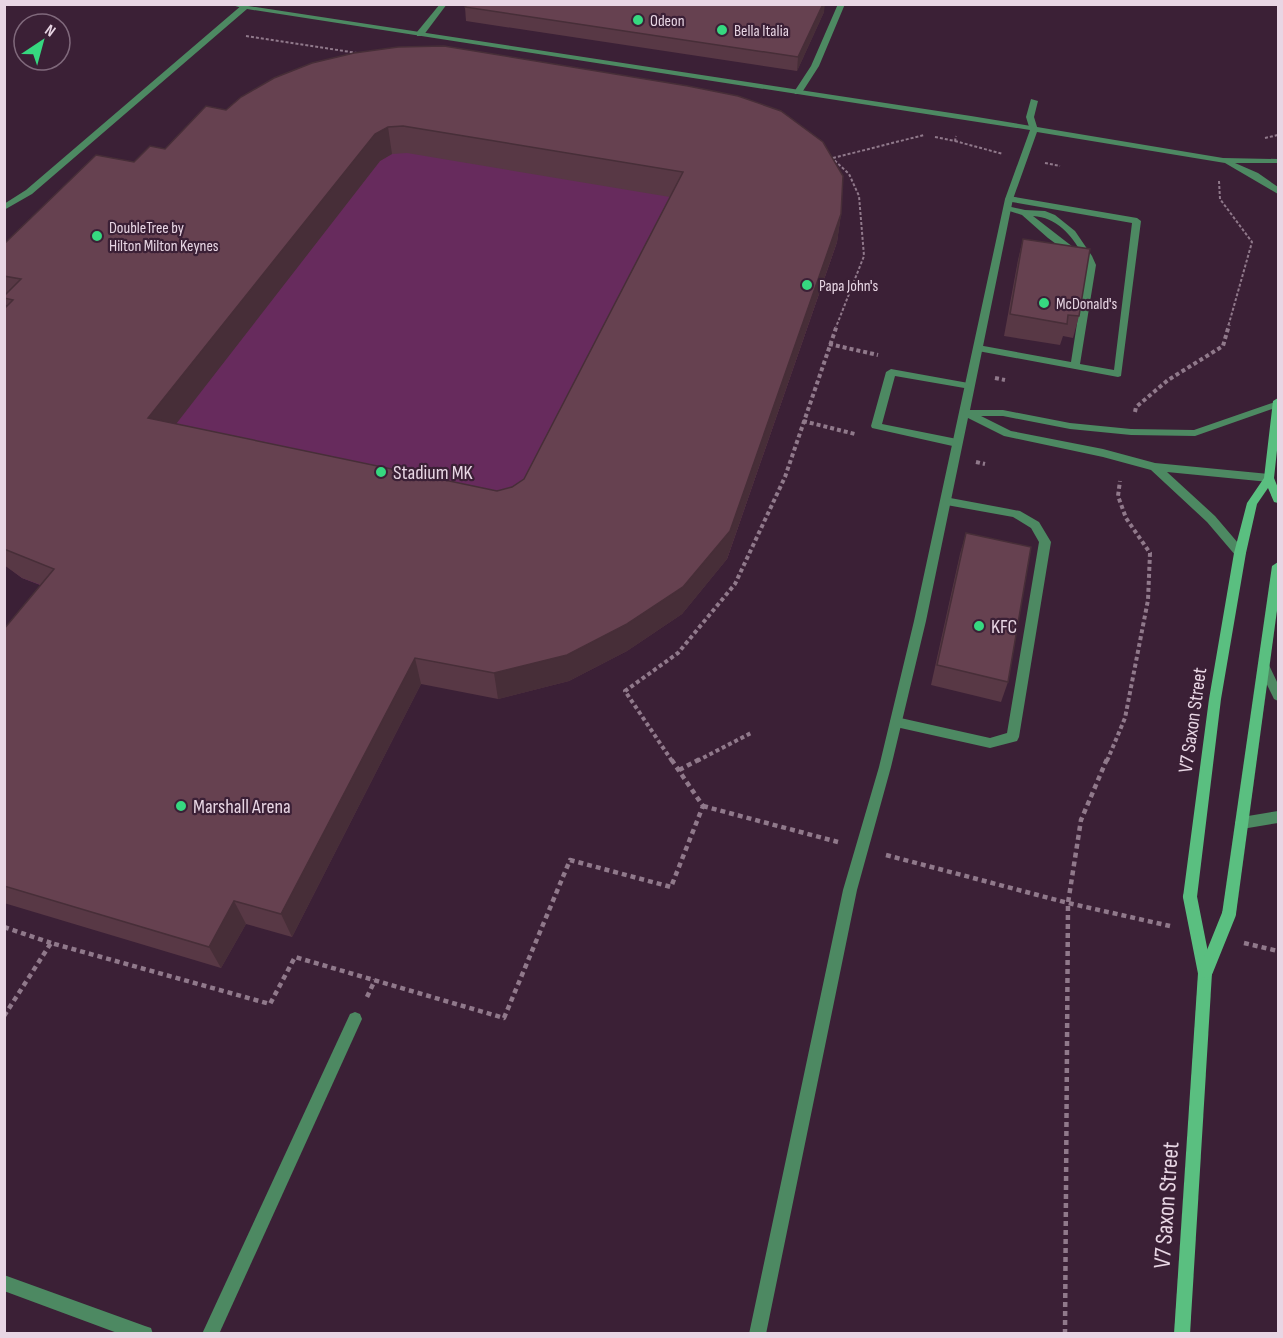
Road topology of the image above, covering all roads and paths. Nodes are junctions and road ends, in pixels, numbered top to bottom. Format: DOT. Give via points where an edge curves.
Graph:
graph roads {
  1 [pos="232,4"];
  2 [pos="444,4"];
  3 [pos="842,4"];
  4 [pos="246,6"];
  5 [pos="420,34"];
  6 [pos="236,35"];
  7 [pos="366,55"];
  8 [pos="798,92"];
  9 [pos="1034,101"];
  10 [pos="961,117"];
  11 [pos="1034,130"];
  12 [pos="825,152"];
  13 [pos="832,158"];
  14 [pos="1223,160"];
  15 [pos="1278,161"];
  16 [pos="1278,191"];
  17 [pos="1008,204"];
  18 [pos="4,208"];
  19 [pos="1025,213"];
  20 [pos="1091,265"];
  21 [pos="978,348"];
  22 [pos="1075,366"];
  23 [pos="970,386"];
  24 [pos="1278,402"];
  25 [pos="964,412"];
  26 [pos="957,443"];
  27 [pos="1155,467"];
  28 [pos="1269,478"];
  29 [pos="1278,499"];
  30 [pos="945,501"];
  31 [pos="1240,553"];
  32 [pos="1278,566"];
  33 [pos="1264,666"];
  34 [pos="1278,696"];
  35 [pos="896,722"];
  36 [pos="751,733"];
  37 [pos="679,770"];
  38 [pos="1278,817"];
  39 [pos="1242,823"];
  40 [pos="1068,903"];
  41 [pos="4,927"];
  42 [pos="51,943"];
  43 [pos="1205,973"];
  44 [pos="4,1016"];
  45 [pos="356,1019"];
  46 [pos="4,1283"];
  47 [pos="145,1334"];
  48 [pos="210,1334"];
  49 [pos="757,1334"];
  50 [pos="1065,1334"];
  51 [pos="1182,1334"];
  1 -- 4 [label="street"];
  2 -- 5 [label="street"];
  3 -- 8 [label="street" via="815,66"];
  4 -- 5 [label="street"];
  4 -- 18 [label="street" via="29,192"];
  5 -- 8 [label="street"];
  6 -- 7 [label="path"];
  8 -- 10 [label="street"];
  9 -- 11 [label="street" via="1030,117"];
  10 -- 11 [label="street"];
  10 -- 13 [label="path" via="955,141 922,135"];
  11 -- 14 [label="street"];
  11 -- 17 [label="street"];
  12 -- 13 [label="path"];
  13 -- 37 [label="path" via="849,174 859,196 864,256 829,344 785,477 735,584 678,653 625,691"];
  14 -- 15 [label="street"];
  14 -- 16 [label="street"];
  17 -- 19 [label="street"];
  17 -- 21 [label="street"];
  17 -- 22 [label="street" via="1137,221 1118,374"];
  19 -- 20 [label="street"];
  19 -- 20 [label="street" via="1046,214 1074,234 1085,247"];
  20 -- 22 [label="street"];
  21 -- 22 [label="street"];
  21 -- 23 [label="street"];
  23 -- 25 [label="street"];
  23 -- 26 [label="street" via="891,372 876,426"];
  24 -- 25 [label="street" via="1195,433 1131,432 1003,413"];
  24 -- 28 [label="main road, V7 Saxon Street"];
  25 -- 26 [label="street"];
  25 -- 27 [label="street" via="1008,434"];
  26 -- 30 [label="street"];
  27 -- 28 [label="street"];
  27 -- 31 [label="street" via="1211,519"];
  28 -- 29 [label="main road"];
  28 -- 31 [label="main road, V7 Saxon Street" via="1252,503"];
  30 -- 35 [label="street"];
  30 -- 35 [label="street" via="1016,514 1035,525 1045,542 1013,737 990,744"];
  31 -- 43 [label="main road, V7 Saxon Street, bridge" via="1215,699 1190,897"];
  32 -- 33 [label="main road, V7 Saxon Street"];
  33 -- 34 [label="street"];
  33 -- 39 [label="main road, V7 Saxon Street"];
  35 -- 49 [label="street" via="850,890"];
  36 -- 37 [label="path"];
  37 -- 42 [label="path" via="703,806 670,887 570,860 504,1018 295,957 270,1004"];
  38 -- 39 [label="street"];
  39 -- 43 [label="main road, V7 Saxon Street, bridge" via="1229,914"];
  40 -- 50 [label="path"];
  41 -- 42 [label="path"];
  42 -- 44 [label="path"];
  43 -- 51 [label="main road, V7 Saxon Street"];
  45 -- 48 [label="street"];
  46 -- 47 [label="street"];
}
